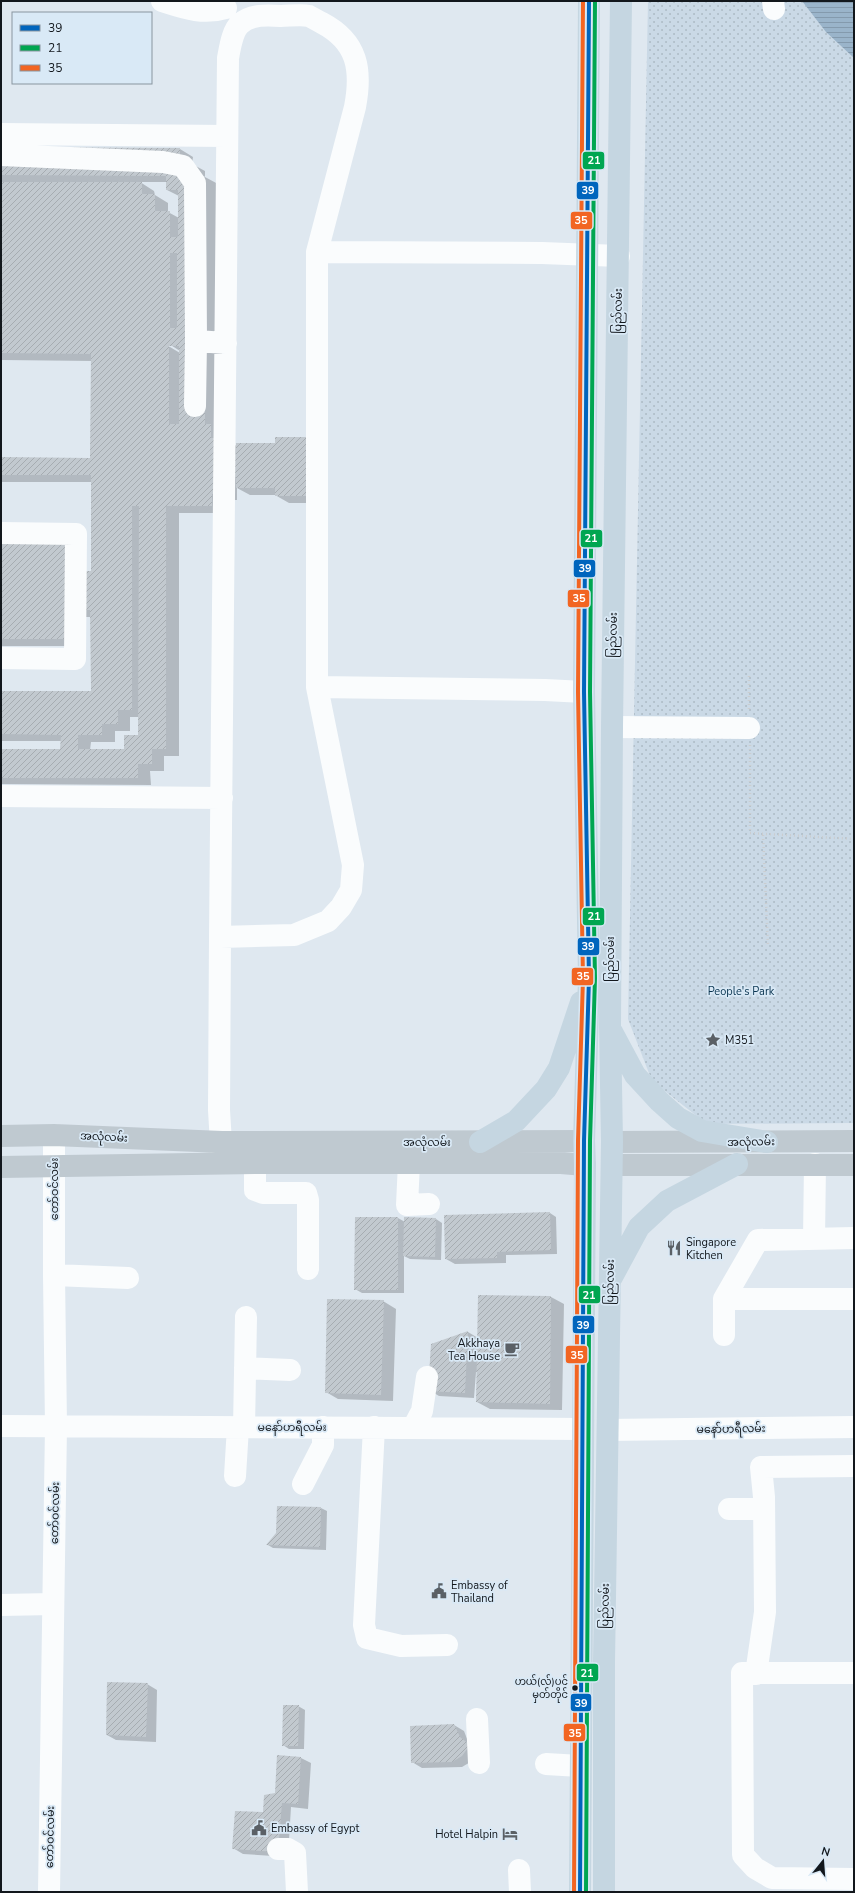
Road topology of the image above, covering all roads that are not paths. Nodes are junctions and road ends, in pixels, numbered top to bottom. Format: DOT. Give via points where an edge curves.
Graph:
graph roads {
  1 [pos="162,1"];
  2 [pos="589,1"];
  3 [pos="621,1"];
  4 [pos="229,11"];
  5 [pos="1,134"];
  6 [pos="227,136"];
  7 [pos="1,155"];
  8 [pos="317,252"];
  9 [pos="586,255"];
  10 [pos="619,256"];
  11 [pos="196,341"];
  12 [pos="226,342"];
  13 [pos="195,406"];
  14 [pos="1,533"];
  15 [pos="1,658"];
  16 [pos="317,687"];
  17 [pos="584,692"];
  18 [pos="612,727"];
  19 [pos="750,728"];
  20 [pos="1,796"];
  21 [pos="222,798"];
  22 [pos="220,937"];
  23 [pos="589,978"];
  24 [pos="610,1027"];
  25 [pos="54,1135"];
  26 [pos="1,1136"];
  27 [pos="814,1141"];
  28 [pos="854,1141"];
  29 [pos="222,1142"];
  30 [pos="480,1142"];
  31 [pos="584,1142"];
  32 [pos="612,1142"];
  33 [pos="767,1142"];
  34 [pos="255,1163"];
  35 [pos="409,1163"];
  36 [pos="222,1164"];
  37 [pos="585,1164"];
  38 [pos="737,1164"];
  39 [pos="815,1164"];
  40 [pos="612,1165"];
  41 [pos="854,1165"];
  42 [pos="53,1166"];
  43 [pos="1,1167"];
  44 [pos="429,1204"];
  45 [pos="854,1238"];
  46 [pos="814,1239"];
  47 [pos="308,1269"];
  48 [pos="54,1275"];
  49 [pos="128,1278"];
  50 [pos="611,1280"];
  51 [pos="724,1299"];
  52 [pos="854,1299"];
  53 [pos="246,1317"];
  54 [pos="724,1335"];
  55 [pos="245,1368"];
  56 [pos="290,1370"];
  57 [pos="427,1377"];
  58 [pos="1,1426"];
  59 [pos="56,1426"];
  60 [pos="241,1427"];
  61 [pos="323,1427"];
  62 [pos="374,1427"];
  63 [pos="413,1428"];
  64 [pos="854,1428"];
  65 [pos="583,1429"];
  66 [pos="608,1430"];
  67 [pos="854,1466"];
  68 [pos="235,1476"];
  69 [pos="303,1484"];
  70 [pos="729,1509"];
  71 [pos="764,1509"];
  72 [pos="1,1604"];
  73 [pos="53,1604"];
  74 [pos="447,1645"];
  75 [pos="854,1673"];
  76 [pos="749,1674"];
  77 [pos="477,1719"];
  78 [pos="479,1763"];
  79 [pos="546,1764"];
  80 [pos="580,1766"];
  81 [pos="278,1849"];
  82 [pos="519,1870"];
  83 [pos="854,1879"];
  84 [pos="49,1892"];
  85 [pos="297,1892"];
  86 [pos="520,1892"];
  87 [pos="580,1892"];
  88 [pos="604,1892"];
  1 -- 4 [label="street" via="184,8 212,12"];
  2 -- 9 [label="highway, ပြည်လမ်း"];
  3 -- 10 [label="highway, ပြည်လမ်း"];
  4 -- 6 [label="street" via="232,38 228,58"];
  4 -- 8 [label="street" via="260,15 308,16 333,29 354,53 359,72 359,88"];
  5 -- 6 [label="street"];
  6 -- 12 [label="street"];
  7 -- 11 [label="street" via="163,162 183,166 195,183"];
  8 -- 9 [label="street"];
  8 -- 16 [label="street"];
  9 -- 10 [label="street"];
  9 -- 17 [label="highway, ပြည်လမ်း"];
  10 -- 18 [label="highway, ပြည်လမ်း"];
  11 -- 12 [label="street"];
  11 -- 13 [label="street"];
  12 -- 21 [label="street"];
  14 -- 15 [label="street" via="76,534 76,659"];
  16 -- 17 [label="street"];
  16 -- 22 [label="street" via="353,865 351,890 341,907 328,921 311,929 294,935"];
  17 -- 23 [label="highway, ပြည်လမ်း"];
  18 -- 19 [label="street"];
  18 -- 24 [label="highway, ပြည်လမ်း"];
  20 -- 21 [label="street"];
  21 -- 22 [label="street"];
  22 -- 29 [label="street" via="219,1110"];
  23 -- 30 [label="highway" via="559,1068 546,1089 516,1121"];
  23 -- 31 [label="highway, ပြည်လမ်း"];
  24 -- 32 [label="highway, ပြည်လမ်း"];
  24 -- 33 [label="highway" via="635,1075 678,1118 702,1131"];
  25 -- 26 [label="main road, အလုံလမ်း"];
  25 -- 29 [label="main road, အလုံလမ်း"];
  25 -- 42 [label="street, တော်ဝင်လမ်း"];
  27 -- 28 [label="main road, အလုံလမ်း"];
  27 -- 33 [label="main road, အလုံလမ်း"];
  27 -- 39 [label="main road"];
  29 -- 30 [label="main road, အလုံလမ်း"];
  29 -- 36 [label="street"];
  30 -- 31 [label="main road, အလုံလမ်း"];
  31 -- 32 [label="highway, အလုံလမ်း"];
  31 -- 37 [label="highway, ပြည်လမ်း"];
  32 -- 33 [label="main road, အလုံလမ်း"];
  32 -- 40 [label="highway, ပြည်လမ်း"];
  34 -- 35 [label="main road, အလုံလမ်း"];
  34 -- 36 [label="main road, အလုံလမ်း"];
  34 -- 47 [label="street" via="255,1190 262,1193 306,1193"];
  35 -- 37 [label="main road, အလုံလမ်း"];
  35 -- 44 [label="street" via="407,1205"];
  36 -- 42 [label="main road, အလုံလမ်း"];
  37 -- 40 [label="highway, အလုံလမ်း"];
  37 -- 65 [label="highway, ပြည်လမ်း"];
  38 -- 39 [label="main road, အလုံလမ်း"];
  38 -- 40 [label="main road, အလုံလမ်း"];
  38 -- 50 [label="highway" via="667,1201 639,1227"];
  39 -- 41 [label="main road, အလုံလမ်း"];
  39 -- 46 [label="street"];
  40 -- 50 [label="highway, ပြည်လမ်း"];
  42 -- 43 [label="main road, အလုံလမ်း"];
  42 -- 48 [label="street, တော်ဝင်လမ်း"];
  45 -- 46 [label="street"];
  46 -- 51 [label="street" via="758,1240"];
  48 -- 49 [label="street"];
  48 -- 59 [label="street, တော်ဝင်လမ်း"];
  50 -- 66 [label="highway, ပြည်လမ်း"];
  51 -- 52 [label="street"];
  51 -- 54 [label="street"];
  53 -- 55 [label="street"];
  55 -- 56 [label="street"];
  55 -- 60 [label="street"];
  57 -- 63 [label="street" via="422,1411"];
  58 -- 59 [label="street, မနော်ဟရီလမ်း"];
  59 -- 60 [label="street, မနော်ဟရီလမ်း"];
  59 -- 73 [label="street, တော်ဝင်လမ်း"];
  60 -- 61 [label="street, မနော်ဟရီလမ်း"];
  60 -- 68 [label="street"];
  61 -- 62 [label="street, မနော်ဟရီလမ်း"];
  61 -- 69 [label="street" via="322,1445"];
  62 -- 63 [label="street, မနော်ဟရီလမ်း"];
  62 -- 74 [label="street" via="364,1625 367,1638 401,1646"];
  63 -- 65 [label="street, မနော်ဟရီလမ်း"];
  64 -- 66 [label="street, မနော်ဟရီလမ်း"];
  65 -- 80 [label="highway, ပြည်လမ်း"];
  66 -- 88 [label="highway, ပြည်လမ်း"];
  67 -- 71 [label="street" via="761,1467"];
  70 -- 71 [label="street"];
  71 -- 76 [label="street" via="765,1612"];
  72 -- 73 [label="street"];
  73 -- 84 [label="street, တော်ဝင်လမ်း"];
  75 -- 76 [label="street"];
  76 -- 83 [label="street" via="743,1855 755,1868 772,1878"];
  77 -- 78 [label="street"];
  79 -- 80 [label="street"];
  80 -- 87 [label="highway, ပြည်လမ်း"];
  81 -- 85 [label="street" via="290,1849 296,1856"];
  82 -- 86 [label="street"];
}
